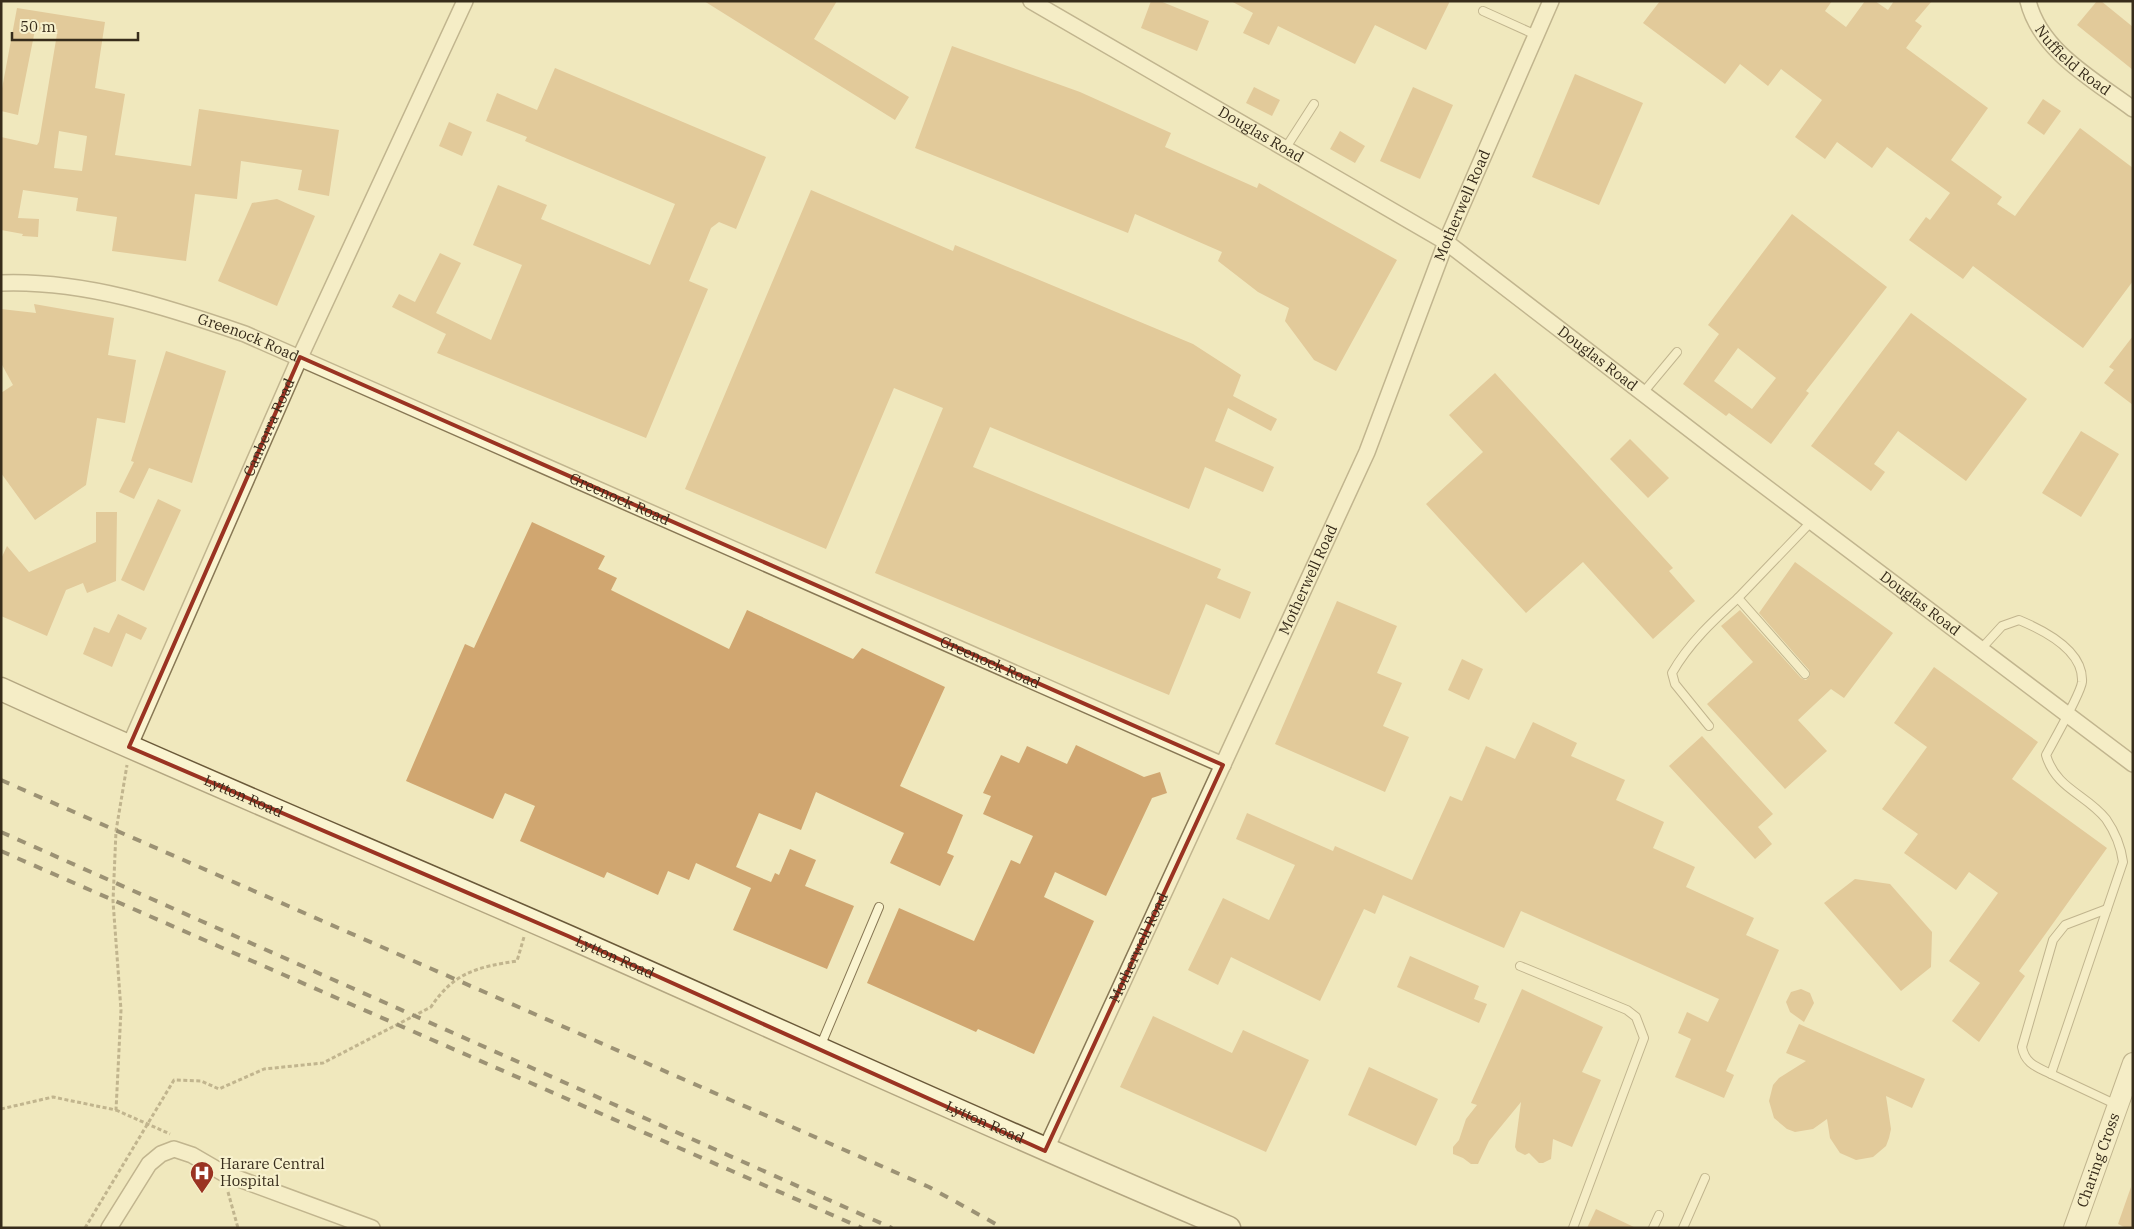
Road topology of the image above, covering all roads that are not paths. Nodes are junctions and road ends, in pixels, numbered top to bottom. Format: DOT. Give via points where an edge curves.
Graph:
graph roads {
  1 [pos="465,1"];
  2 [pos="1031,1"];
  3 [pos="1551,1"];
  4 [pos="2028,1"];
  5 [pos="1483,10"];
  6 [pos="1536,35"];
  7 [pos="1314,104"];
  8 [pos="2133,109"];
  9 [pos="1285,149"];
  10 [pos="1446,242"];
  11 [pos="1,283"];
  12 [pos="1677,352"];
  13 [pos="300,357"];
  14 [pos="1642,394"];
  15 [pos="1811,522"];
  16 [pos="1738,598"];
  17 [pos="1981,649"];
  18 [pos="1805,674"];
  19 [pos="1,689"];
  20 [pos="2067,715"];
  21 [pos="1710,726"];
  22 [pos="129,747"];
  23 [pos="2133,764"];
  24 [pos="1223,765"];
  25 [pos="880,907"];
  26 [pos="2108,909"];
  27 [pos="1520,966"];
  28 [pos="819,1049"];
  29 [pos="2133,1062"];
  30 [pos="2051,1074"];
  31 [pos="2117,1105"];
  32 [pos="1045,1151"];
  33 [pos="1705,1178"];
  34 [pos="1659,1215"];
  35 [pos="109,1228"];
  36 [pos="372,1228"];
  37 [pos="1229,1228"];
  38 [pos="1573,1228"];
  39 [pos="1653,1228"];
  40 [pos="1683,1228"];
  41 [pos="2074,1228"];
  1 -- 13 [label="street, Canberra Road"];
  2 -- 9 [label="street, Douglas Road"];
  3 -- 6 [label="street, Motherwell Road"];
  4 -- 8 [label="street, Nuffield Road" via="2031,15 2059,54"];
  5 -- 6 [label="lane"];
  6 -- 10 [label="street, Motherwell Road"];
  7 -- 9 [label="lane"];
  9 -- 10 [label="street, Douglas Road"];
  10 -- 14 [label="street, Douglas Road"];
  10 -- 24 [label="street, Motherwell Road" via="1368,452"];
  11 -- 13 [label="street, Greenock Road" via="50,283 177,310"];
  12 -- 14 [label="lane"];
  13 -- 22 [label="street, Canberra Road"];
  13 -- 24 [label="street, Greenock Road"];
  14 -- 15 [label="street, Douglas Road"];
  15 -- 16 [label="lane"];
  15 -- 17 [label="street, Douglas Road"];
  16 -- 18 [label="lane"];
  16 -- 21 [label="lane" via="1706,628 1672,674 1675,684"];
  17 -- 20 [label="street, Douglas Road"];
  17 -- 20 [label="lane" via="2002,626 2019,620 2046,632 2070,652 2081,670 2082,683"];
  19 -- 22 [label="main road, Lytton Road"];
  20 -- 23 [label="street, Douglas Road"];
  20 -- 26 [label="lane" via="2046,755 2058,779 2106,819 2120,845 2124,862"];
  22 -- 28 [label="main road, Lytton Road"];
  24 -- 32 [label="street, Motherwell Road"];
  25 -- 28 [label="lane"];
  26 -- 30 [label="lane"];
  26 -- 30 [label="lane" via="2065,925 2053,940 2022,1047 2024,1057 2032,1065"];
  27 -- 38 [label="lane" via="1627,1010 1636,1017 1644,1038"];
  28 -- 32 [label="main road, Lytton Road"];
  29 -- 31 [label="street, Charing Cross"];
  30 -- 31 [label="lane"];
  31 -- 41 [label="street, Charing Cross"];
  32 -- 37 [label="main road, Lytton Road"];
  33 -- 40 [label="lane"];
  34 -- 39 [label="lane"];
  35 -- 36 [label="street" via="149,1164 174,1149 192,1155 223,1173"];
}
